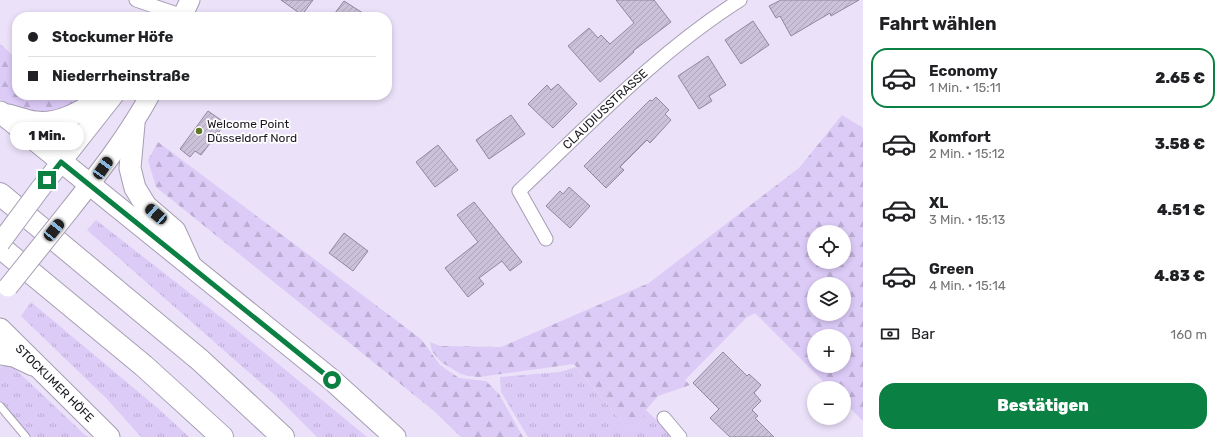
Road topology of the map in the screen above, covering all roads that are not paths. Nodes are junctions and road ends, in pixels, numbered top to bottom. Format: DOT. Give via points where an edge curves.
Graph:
graph roads {
  1 [pos="136,0"];
  2 [pos="740,0"];
  3 [pos="185,11"];
  4 [pos="99,100"];
  5 [pos="110,100"];
  6 [pos="147,100"];
  7 [pos="1,113"];
  8 [pos="134,124"];
  9 [pos="61,162"];
  10 [pos="89,186"];
  11 [pos="0,194"];
  12 [pos="546,239"];
  13 [pos="0,243"];
  14 [pos="0,247"];
  15 [pos="193,270"];
  16 [pos="4,292"];
  17 [pos="0,329"];
  18 [pos="0,354"];
  19 [pos="42,369"];
  20 [pos="0,406"];
  21 [pos="664,418"];
  22 [pos="26,437"];
  23 [pos="110,437"];
  24 [pos="222,437"];
  25 [pos="283,437"];
  26 [pos="395,437"];
  27 [pos="680,437"];
  1 -- 3 [label="street"];
  2 -- 12 [label="street, CLAUDIUSSTRASSE" via="675,47 519,191"];
  4 -- 7 [label="main road" via="72,116 56,121 36,122"];
  5 -- 9 [label="main road"];
  6 -- 8 [label="main road"];
  7 -- 9 [label="main road"];
  8 -- 10 [label="main road"];
  8 -- 15 [label="main road" via="130,168 135,188 146,206 175,231"];
  9 -- 10 [label="main road"];
  9 -- 13 [label="main road, bridge"];
  10 -- 15 [label="main road"];
  10 -- 16 [label="main road, bridge"];
  11 -- 25 [label="highway" via="200,360"];
  14 -- 24 [label="highway" via="144,366"];
  15 -- 26 [label="main road" via="332,380"];
  17 -- 19 [label="main road, STOCKUMER HÖFE"];
  18 -- 19 [label="main road" via="14,356"];
  19 -- 23 [label="main road, STOCKUMER HÖFE"];
  20 -- 22 [label="lane"];
  21 -- 27 [label="street"];
}
